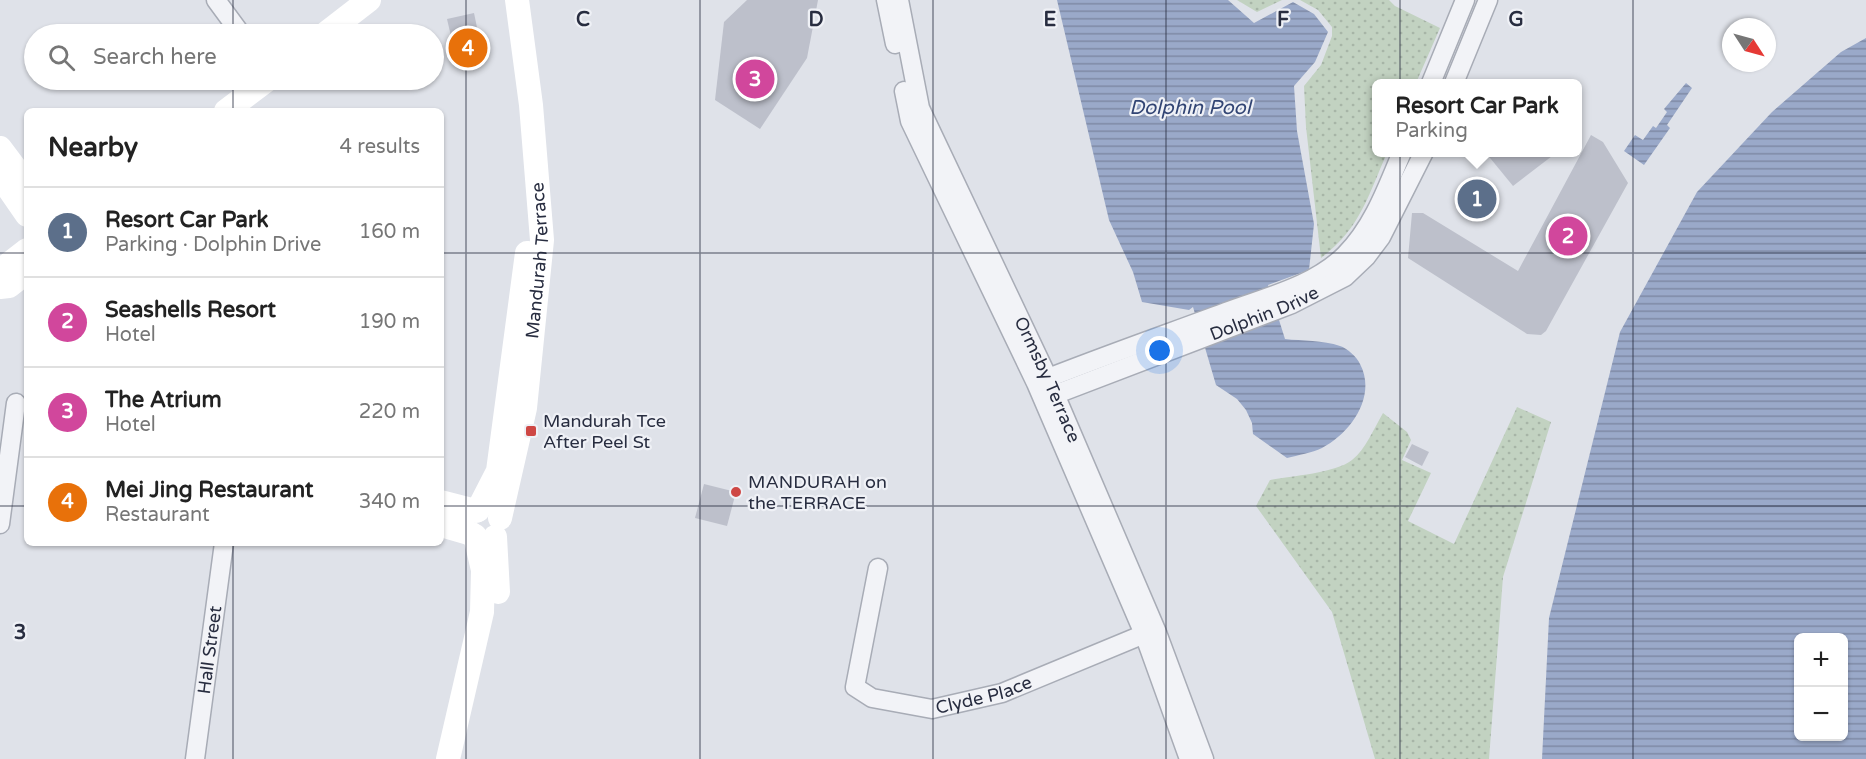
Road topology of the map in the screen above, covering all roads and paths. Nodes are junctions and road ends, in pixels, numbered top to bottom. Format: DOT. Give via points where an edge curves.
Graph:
graph roads {
  1 [pos="216,0"];
  2 [pos="500,0"];
  3 [pos="517,0"];
  4 [pos="886,0"];
  5 [pos="899,0"];
  6 [pos="1465,0"];
  7 [pos="1488,0"];
  8 [pos="368,1"];
  9 [pos="234,24"];
  10 [pos="338,24"];
  11 [pos="1433,79"];
  12 [pos="1456,79"];
  13 [pos="254,90"];
  14 [pos="230,108"];
  15 [pos="0,148"];
  16 [pos="1400,157"];
  17 [pos="1422,157"];
  18 [pos="0,176"];
  19 [pos="24,180"];
  20 [pos="24,211"];
  21 [pos="24,252"];
  22 [pos="0,271"];
  23 [pos="24,274"];
  24 [pos="0,287"];
  25 [pos="1309,288"];
  26 [pos="1046,388"];
  27 [pos="16,404"];
  28 [pos="444,504"];
  29 [pos="0,524"];
  30 [pos="483,524"];
  31 [pos="444,525"];
  32 [pos="224,546"];
  33 [pos="878,568"];
  34 [pos="1150,632"];
  35 [pos="195,759"];
  36 [pos="448,759"];
  37 [pos="462,759"];
  38 [pos="1189,759"];
  39 [pos="1204,759"];
  1 -- 9 [label="street"];
  2 -- 30 [label="main road, Mandurah Terrace" via="520,131 527,247 498,471"];
  3 -- 30 [label="main road, Mandurah Terrace" via="531,105 542,240 525,408"];
  4 -- 26 [label="street, Ormsby Terrace" via="910,121"];
  5 -- 26 [label="street, Ormsby Terrace" via="920,108"];
  6 -- 11 [label="street"];
  7 -- 12 [label="street"];
  8 -- 10 [label="main road"];
  13 -- 14 [label="main road"];
  15 -- 19 [label="main road"];
  16 -- 25 [label="street, Dolphin Drive" via="1362,234"];
  17 -- 25 [label="street, Dolphin Drive" via="1394,215 1366,257 1345,277"];
  18 -- 20 [label="main road"];
  21 -- 22 [label="main road"];
  23 -- 24 [label="main road" via="9,286"];
  25 -- 26 [label="street, Dolphin Drive" via="1135,346"];
  25 -- 26 [label="street, Dolphin Drive" via="1153,357"];
  26 -- 34 [label="street, Ormsby Terrace"];
  27 -- 29 [label="street"];
  28 -- 30 [label="main road"];
  30 -- 31 [label="main road"];
  30 -- 36 [label="main road, Mandurah Terrace" via="482,612"];
  30 -- 37 [label="main road, Mandurah Terrace" via="498,601"];
  32 -- 35 [label="street, Hall Street"];
  33 -- 34 [label="street, Clyde Place" via="855,687 872,698 932,710 1002,693"];
  34 -- 38 [label="street, Ormsby Terrace"];
  34 -- 39 [label="street, Ormsby Terrace"];
}
